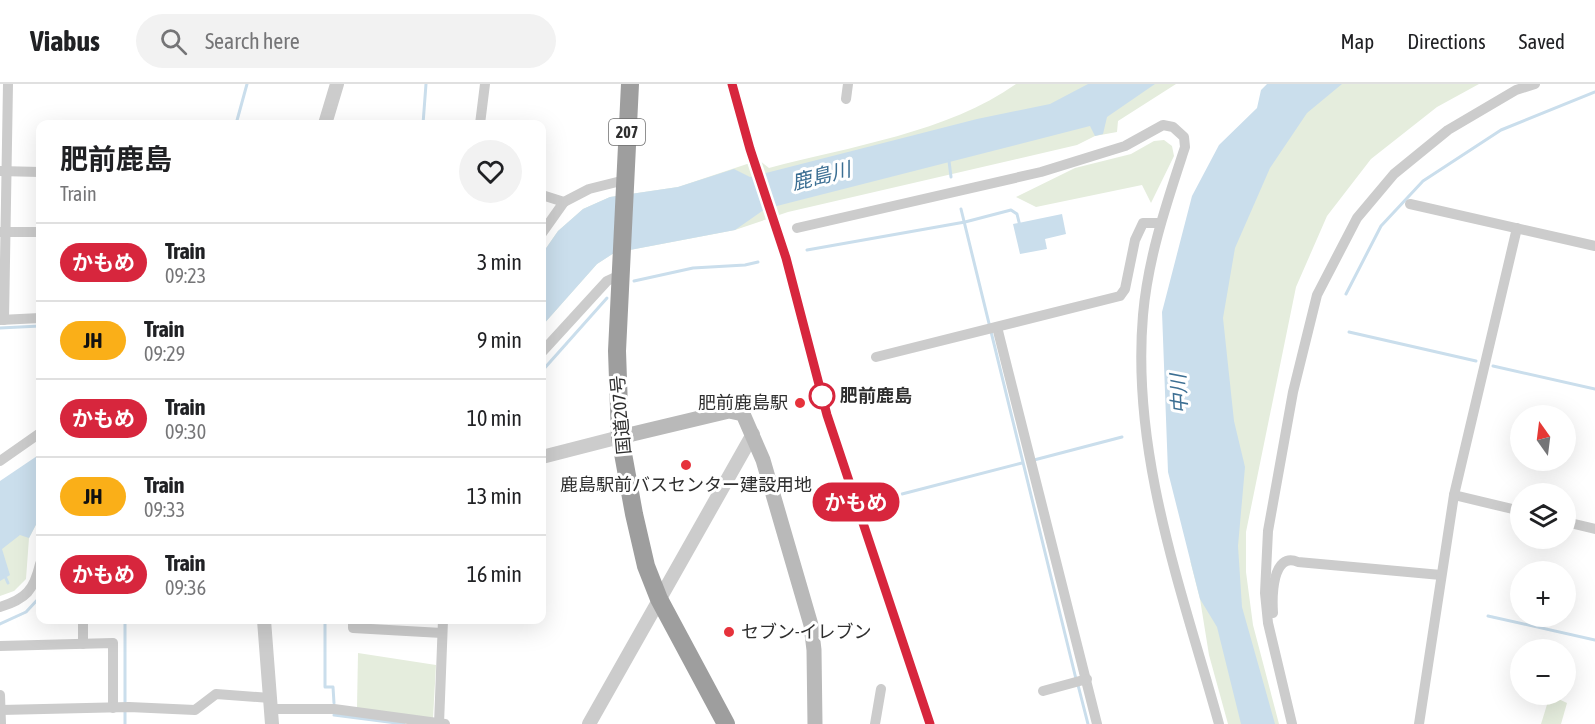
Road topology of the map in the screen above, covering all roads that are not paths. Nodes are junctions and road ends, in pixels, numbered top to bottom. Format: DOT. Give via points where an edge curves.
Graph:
graph roads {
  1 [pos="8,84"];
  2 [pos="337,84"];
  3 [pos="485,84"];
  4 [pos="630,84"];
  5 [pos="848,84"];
  6 [pos="1535,84"];
  7 [pos="846,99"];
  8 [pos="326,120"];
  9 [pos="480,120"];
  10 [pos="4,171"];
  11 [pos="36,172"];
  12 [pos="625,180"];
  13 [pos="546,196"];
  14 [pos="564,202"];
  15 [pos="1410,204"];
  16 [pos="1159,223"];
  17 [pos="546,227"];
  18 [pos="797,228"];
  19 [pos="1517,228"];
  20 [pos="3,232"];
  21 [pos="36,232"];
  22 [pos="1595,246"];
  23 [pos="620,268"];
  24 [pos="36,318"];
  25 [pos="2,320"];
  26 [pos="997,327"];
  27 [pos="546,347"];
  28 [pos="876,357"];
  29 [pos="753,434"];
  30 [pos="36,436"];
  31 [pos="620,437"];
  32 [pos="546,456"];
  33 [pos="0,460"];
  34 [pos="1454,495"];
  35 [pos="1510,508"];
  36 [pos="1576,524"];
  37 [pos="1595,529"];
  38 [pos="1441,575"];
  39 [pos="36,581"];
  40 [pos="659,599"];
  41 [pos="0,607"];
  42 [pos="82,624"];
  43 [pos="264,624"];
  44 [pos="353,624"];
  45 [pos="443,624"];
  46 [pos="390,625"];
  47 [pos="442,633"];
  48 [pos="1273,641"];
  49 [pos="83,644"];
  50 [pos="0,646"];
  51 [pos="1087,679"];
  52 [pos="881,689"];
  53 [pos="1043,691"];
  54 [pos="0,695"];
  55 [pos="271,704"];
  56 [pos="121,707"];
  57 [pos="1,710"];
  58 [pos="2,724"];
  59 [pos="272,724"];
  60 [pos="439,724"];
  61 [pos="445,724"];
  62 [pos="589,724"];
  63 [pos="726,724"];
  64 [pos="815,724"];
  65 [pos="875,724"];
  66 [pos="1097,724"];
  67 [pos="1219,724"];
  68 [pos="1292,724"];
  69 [pos="1419,724"];
  1 -- 10 [label="street"];
  2 -- 8 [label="street"];
  3 -- 9 [label="street"];
  4 -- 12 [label="highway, 国道207号 / 207"];
  5 -- 7 [label="street"];
  6 -- 48 [label="street" via="1516,90 1448,130 1394,174 1357,218 1317,295 1293,392 1268,531 1265,593"];
  10 -- 11 [label="street"];
  10 -- 20 [label="street"];
  12 -- 14 [label="street" via="589,189"];
  12 -- 23 [label="highway, 国道207号 / 207"];
  13 -- 14 [label="street"];
  14 -- 17 [label="street"];
  15 -- 19 [label="street"];
  16 -- 18 [label="street" via="1185,147 1184,137 1173,127 1163,125 1125,146 1041,172"];
  16 -- 26 [label="street" via="1143,223 1120,296"];
  16 -- 67 [label="street" via="1143,314 1141,385 1147,450 1158,505"];
  19 -- 22 [label="street"];
  19 -- 34 [label="street"];
  20 -- 21 [label="street"];
  20 -- 25 [label="street"];
  23 -- 27 [label="street"];
  23 -- 31 [label="highway, 国道207号 / 207" via="616,351"];
  24 -- 25 [label="street"];
  26 -- 28 [label="street"];
  26 -- 51 [label="street"];
  29 -- 31 [label="main road" via="743,414 729,411"];
  29 -- 40 [label="street"];
  29 -- 64 [label="main road" via="811,625"];
  30 -- 33 [label="street"];
  31 -- 32 [label="street"];
  31 -- 40 [label="highway, 国道207号 / 207" via="641,545"];
  34 -- 35 [label="street"];
  34 -- 38 [label="street"];
  36 -- 37 [label="street"];
  38 -- 48 [label="street" via="1284,561 1278,567 1272,602"];
  38 -- 69 [label="street"];
  39 -- 41 [label="street" via="26,595"];
  40 -- 62 [label="street"];
  40 -- 63 [label="highway, 国道207号 / 207"];
  42 -- 49 [label="street"];
  43 -- 55 [label="street"];
  44 -- 46 [label="street" via="353,628"];
  45 -- 47 [label="street"];
  46 -- 47 [label="street"];
  47 -- 60 [label="street"];
  48 -- 68 [label="street"];
  49 -- 50 [label="street"];
  49 -- 56 [label="street" via="113,643"];
  51 -- 53 [label="street"];
  51 -- 66 [label="street"];
  52 -- 65 [label="street"];
  54 -- 57 [label="street"];
  55 -- 56 [label="street" via="216,694 195,710"];
  55 -- 59 [label="street"];
  55 -- 60 [label="street"];
  56 -- 57 [label="street"];
  57 -- 58 [label="street"];
  60 -- 61 [label="street"];
}
